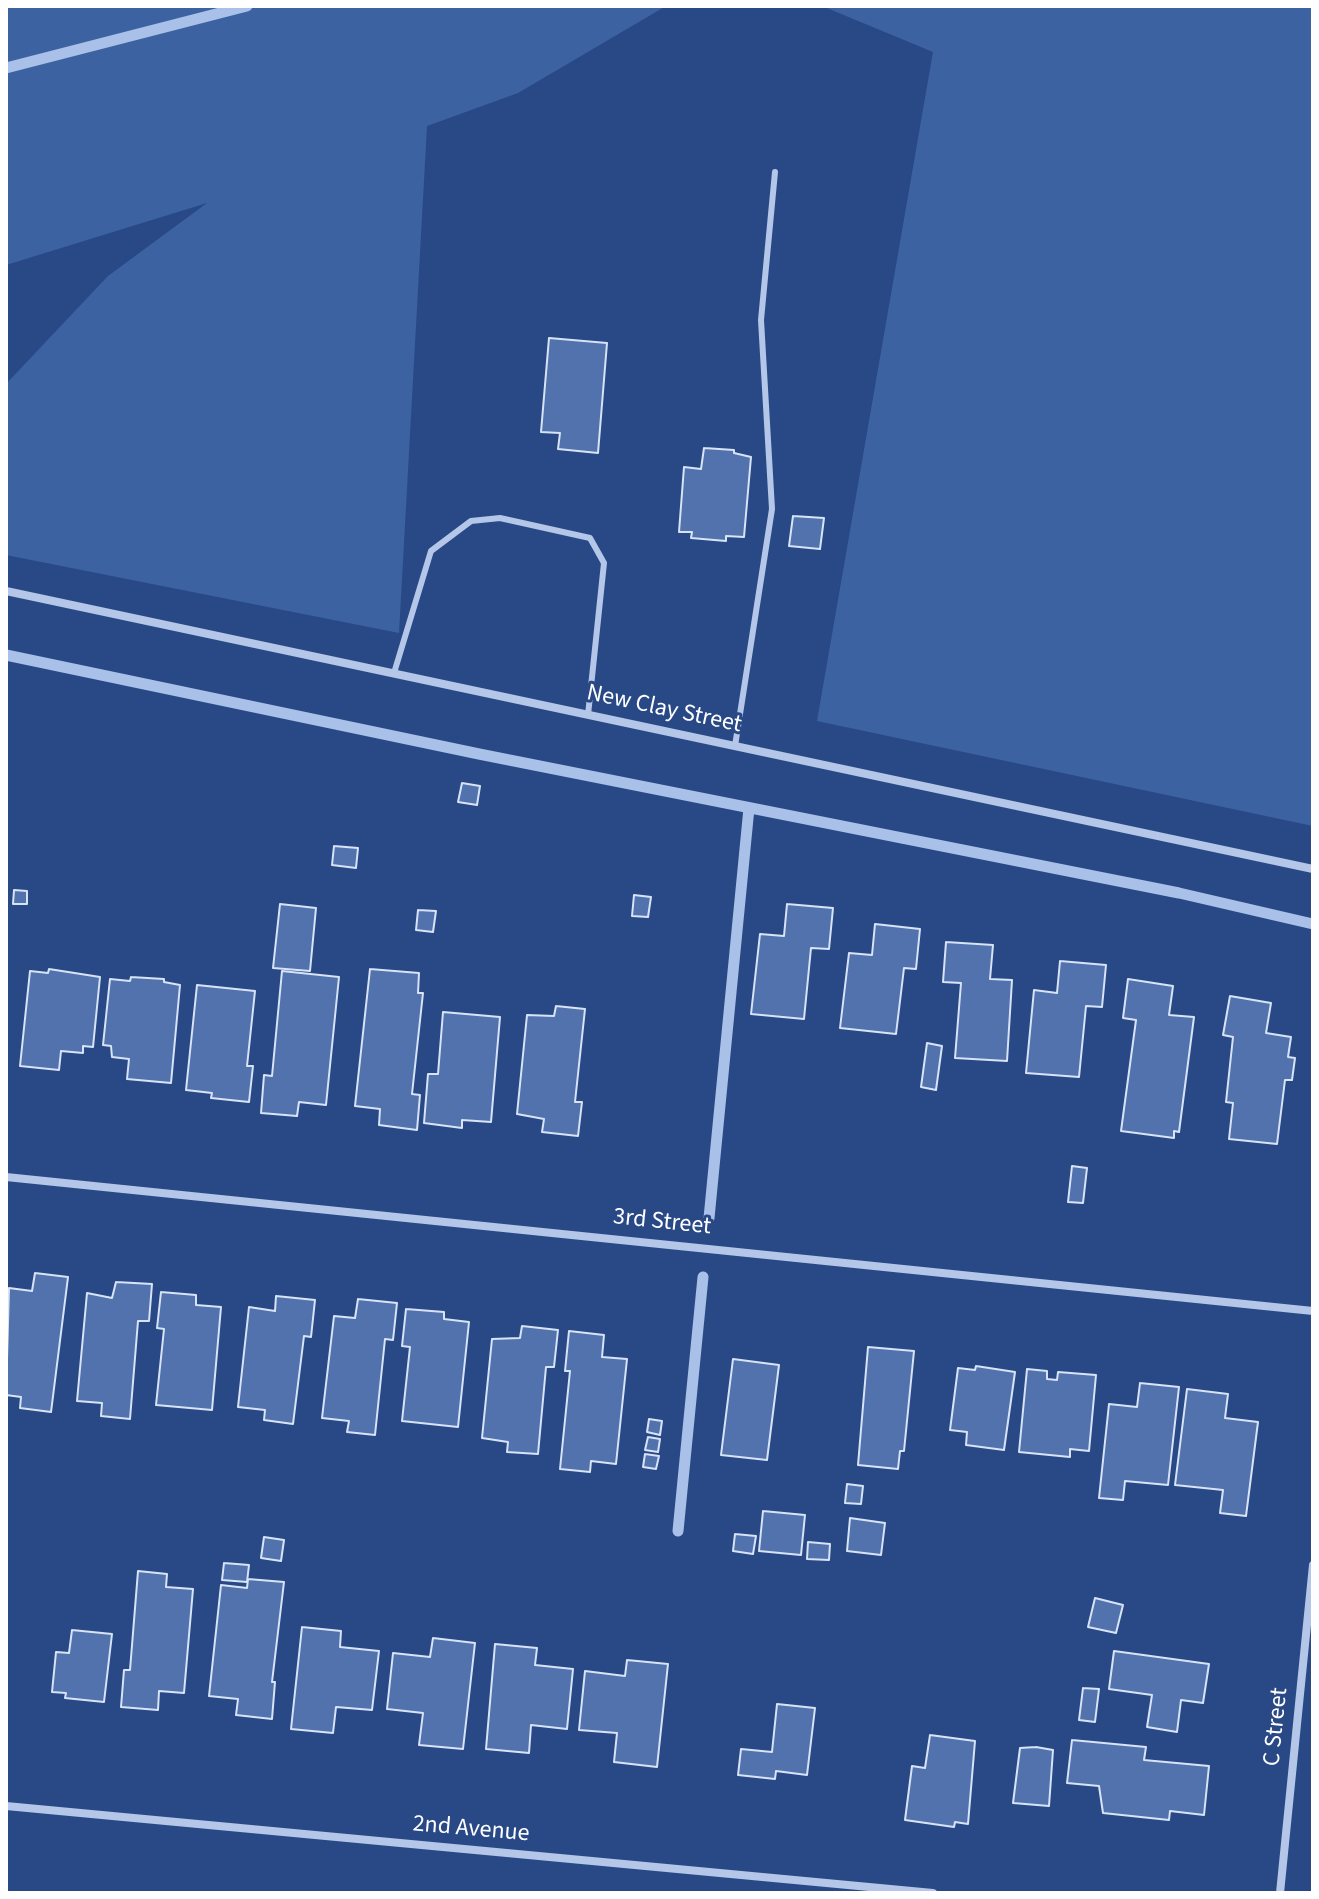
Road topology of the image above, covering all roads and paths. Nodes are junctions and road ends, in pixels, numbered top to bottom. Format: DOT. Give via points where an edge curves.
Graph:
graph roads {
  1 [pos="775,172"];
  2 [pos="6,591"];
  3 [pos="394,673"];
  4 [pos="588,715"];
  5 [pos="735,746"];
  6 [pos="1313,869"];
  7 [pos="6,1177"];
  8 [pos="1313,1311"];
  9 [pos="1313,1565"];
  10 [pos="6,1806"];
  11 [pos="933,1893"];
  12 [pos="1280,1893"];
  1 -- 5 [label="lane" via="761,320 772,509"];
  2 -- 3 [label="street, New Clay Street"];
  3 -- 4 [label="street, New Clay Street"];
  3 -- 4 [label="lane" via="431,551 471,521 500,518 590,538 604,563"];
  4 -- 5 [label="street, New Clay Street"];
  5 -- 6 [label="street, New Clay Street"];
  7 -- 8 [label="street, 3rd Street"];
  9 -- 12 [label="street, C Street"];
  10 -- 11 [label="street, 2nd Avenue"];
}
